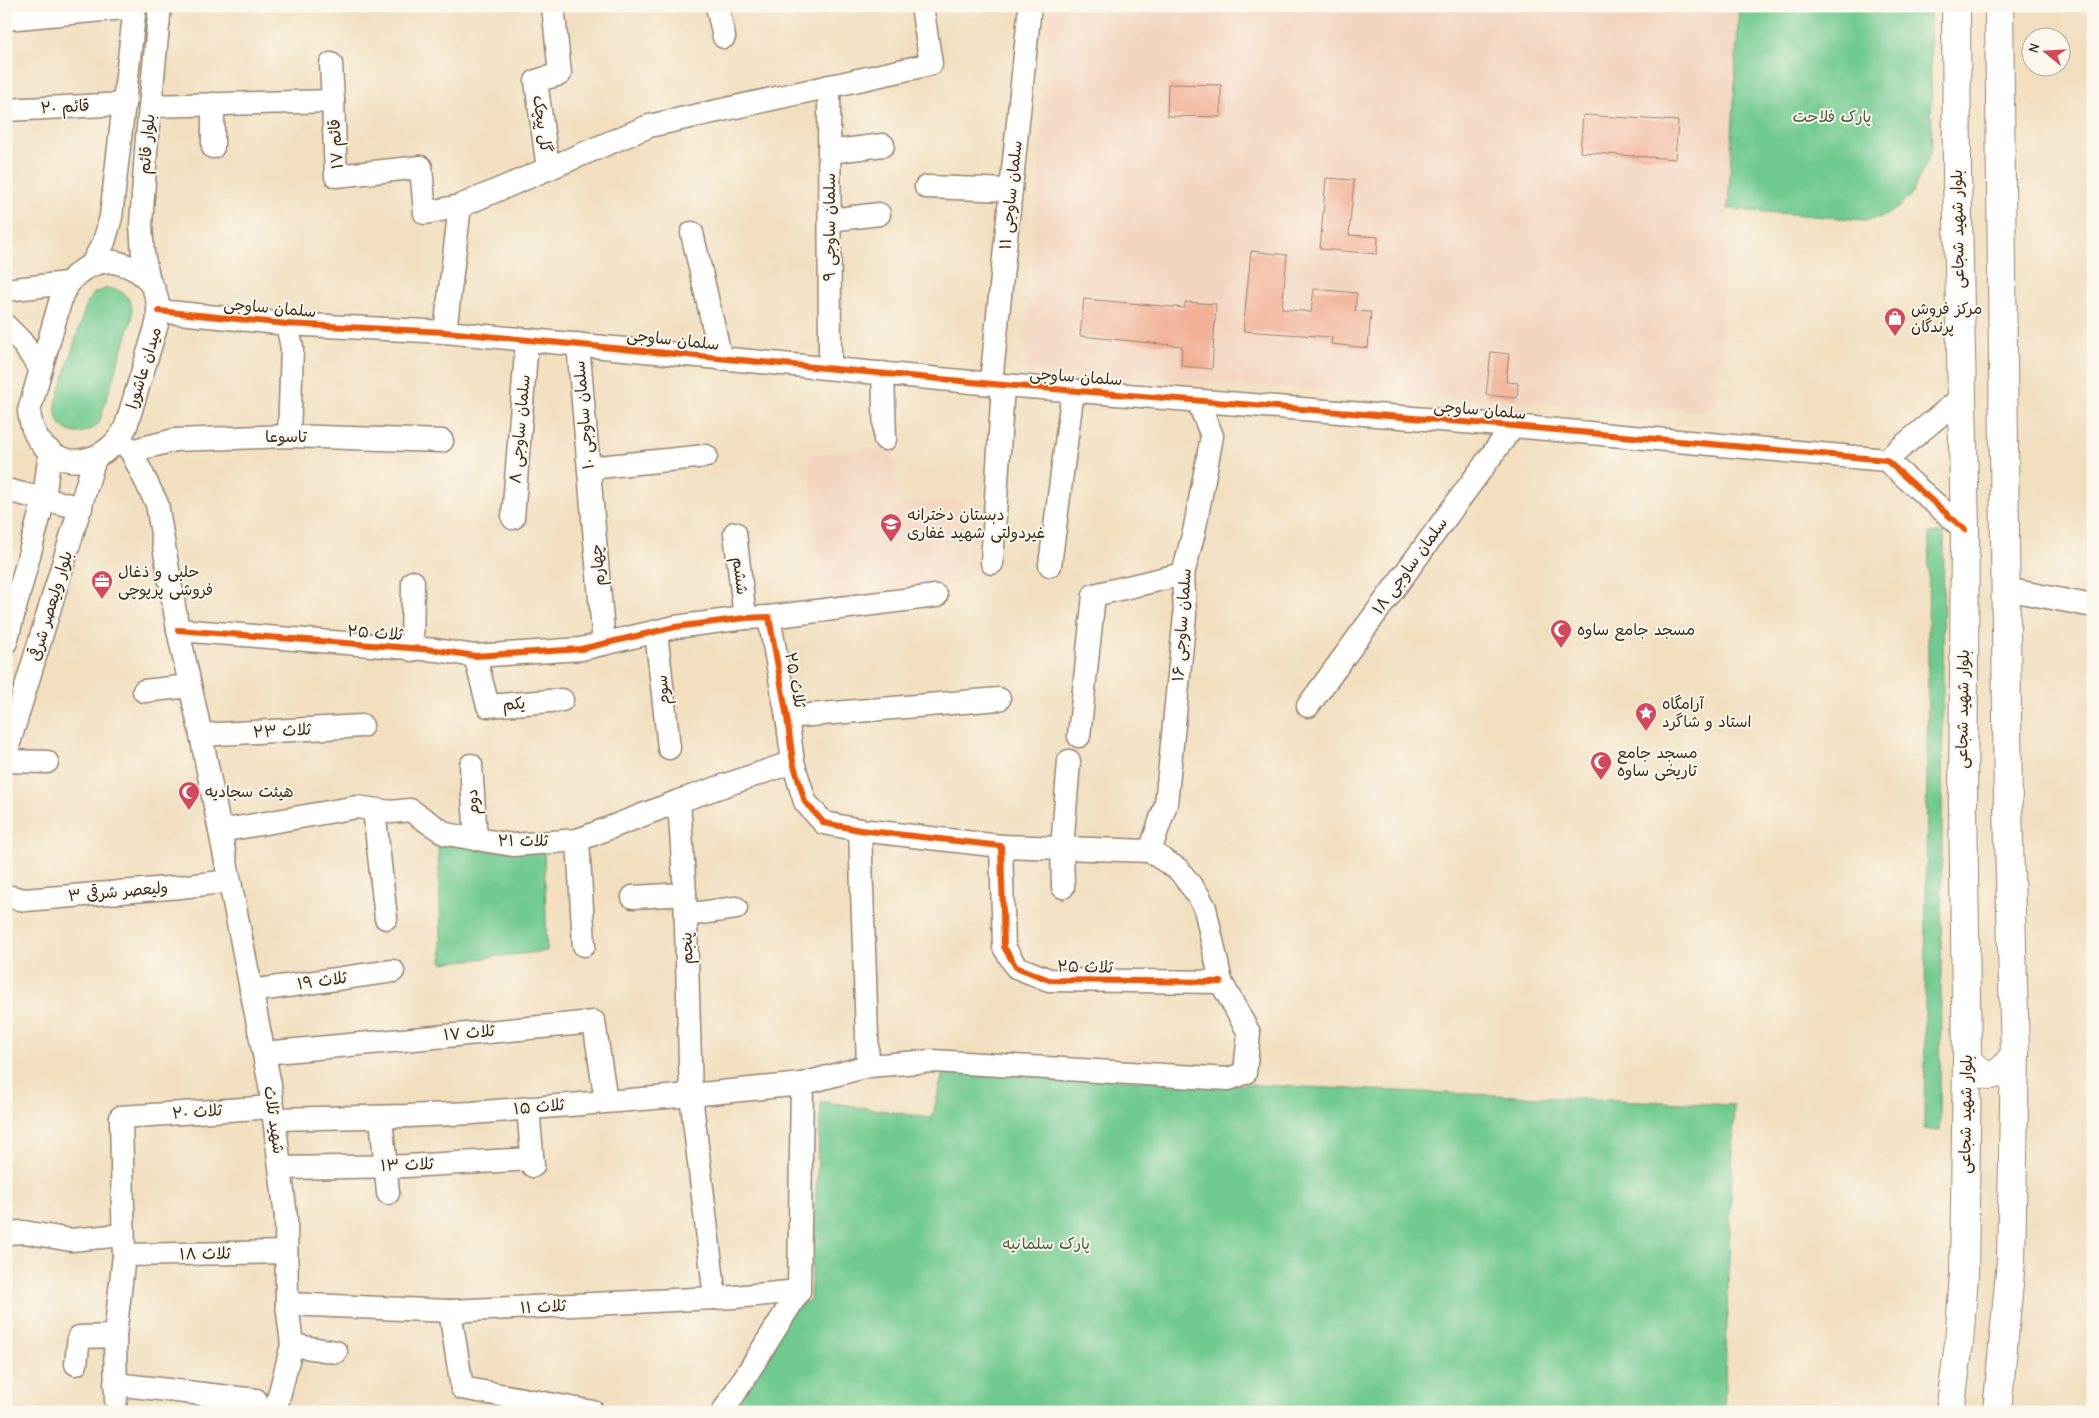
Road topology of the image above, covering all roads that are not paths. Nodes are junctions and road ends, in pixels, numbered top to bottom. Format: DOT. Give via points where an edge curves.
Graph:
graph roads {
  1 [pos="160,6"];
  2 [pos="554,6"];
  3 [pos="717,6"];
  4 [pos="922,6"];
  5 [pos="1030,6"];
  6 [pos="1956,6"];
  7 [pos="1999,6"];
  8 [pos="135,7"];
  9 [pos="6,19"];
  10 [pos="724,37"];
  11 [pos="331,64"];
  12 [pos="829,86"];
  13 [pos="333,101"];
  14 [pos="125,104"];
  15 [pos="213,104"];
  16 [pos="150,106"];
  17 [pos="6,110"];
  18 [pos="883,145"];
  19 [pos="213,147"];
  20 [pos="829,152"];
  21 [pos="548,169"];
  22 [pos="926,187"];
  23 [pos="1011,190"];
  24 [pos="460,206"];
  25 [pos="879,214"];
  26 [pos="830,220"];
  27 [pos="692,233"];
  28 [pos="92,264"];
  29 [pos="149,281"];
  30 [pos="67,283"];
  31 [pos="6,290"];
  32 [pos="159,311"];
  33 [pos="287,324"];
  34 [pos="6,326"];
  35 [pos="445,332"];
  36 [pos="527,340"];
  37 [pos="578,344"];
  38 [pos="721,359"];
  39 [pos="40,368"];
  40 [pos="830,368"];
  41 [pos="883,373"];
  42 [pos="997,384"];
  43 [pos="1073,390"];
  44 [pos="1962,397"];
  45 [pos="1198,401"];
  46 [pos="1513,426"];
  47 [pos="289,436"];
  48 [pos="885,439"];
  49 [pos="442,441"];
  50 [pos="126,445"];
  51 [pos="50,451"];
  52 [pos="706,456"];
  53 [pos="96,458"];
  54 [pos="1886,460"];
  55 [pos="590,477"];
  56 [pos="6,490"];
  57 [pos="44,499"];
  58 [pos="81,508"];
  59 [pos="513,518"];
  60 [pos="1965,530"];
  61 [pos="735,533"];
  62 [pos="992,563"];
  63 [pos="1050,565"];
  64 [pos="1183,574"];
  65 [pos="413,582"];
  66 [pos="2006,589"];
  67 [pos="936,596"];
  68 [pos="2093,606"];
  69 [pos="745,618"];
  70 [pos="769,618"];
  71 [pos="178,630"];
  72 [pos="656,632"];
  73 [pos="7,636"];
  74 [pos="604,644"];
  75 [pos="412,650"];
  76 [pos="475,656"];
  77 [pos="190,686"];
  78 [pos="144,691"];
  79 [pos="999,699"];
  80 [pos="562,700"];
  81 [pos="1308,706"];
  82 [pos="787,717"];
  83 [pos="362,726"];
  84 [pos="201,735"];
  85 [pos="1079,736"];
  86 [pos="669,748"];
  87 [pos="6,753"];
  88 [pos="1069,761"];
  89 [pos="6,762"];
  90 [pos="47,762"];
  91 [pos="794,762"];
  92 [pos="471,765"];
  93 [pos="679,801"];
  94 [pos="374,810"];
  95 [pos="860,830"];
  96 [pos="220,831"];
  97 [pos="476,839"];
  98 [pos="578,840"];
  99 [pos="1001,846"];
  100 [pos="1062,848"];
  101 [pos="1150,851"];
  102 [pos="229,881"];
  103 [pos="1063,887"];
  104 [pos="6,896"];
  105 [pos="633,897"];
  106 [pos="686,904"];
  107 [pos="736,908"];
  108 [pos="386,918"];
  109 [pos="584,945"];
  110 [pos="392,971"];
  111 [pos="1221,982"];
  112 [pos="251,991"];
  113 [pos="264,1053"];
  114 [pos="2015,1053"];
  115 [pos="1967,1059"];
  116 [pos="868,1066"];
  117 [pos="802,1084"];
  118 [pos="692,1095"];
  119 [pos="606,1101"];
  120 [pos="1966,1106"];
  121 [pos="528,1108"];
  122 [pos="2014,1108"];
  123 [pos="274,1113"];
  124 [pos="382,1117"];
  125 [pos="386,1166"];
  126 [pos="281,1168"];
  127 [pos="388,1193"];
  128 [pos="6,1233"];
  129 [pos="123,1245"];
  130 [pos="286,1252"];
  131 [pos="799,1291"];
  132 [pos="715,1298"];
  133 [pos="287,1304"];
  134 [pos="450,1311"];
  135 [pos="115,1336"];
  136 [pos="292,1345"];
  137 [pos="336,1352"];
  138 [pos="76,1364"];
  139 [pos="256,1400"];
  140 [pos="275,1412"];
  141 [pos="593,1412"];
  142 [pos="723,1412"];
  143 [pos="1950,1412"];
  144 [pos="1997,1412"];
  1 -- 16 [label="street, بلوار قائم"];
  2 -- 21 [label="street, گل پیچک" via="560,74 536,81"];
  3 -- 10 [label="street"];
  4 -- 12 [label="street" via="931,64"];
  5 -- 23 [label="street, سلمان ساوجی ۱۱"];
  6 -- 44 [label="main road, بلوار شهید شجاعی"];
  7 -- 66 [label="main road"];
  8 -- 9 [label="street"];
  8 -- 14 [label="street, بلوار قائم"];
  11 -- 13 [label="street"];
  12 -- 20 [label="street, سلمان ساوجی ۹"];
  12 -- 21 [label="street" via="649,126"];
  13 -- 15 [label="street, قائم ۱۷"];
  13 -- 24 [label="street, قائم ۱۷" via="336,176 421,167 425,213"];
  14 -- 17 [label="street, قائم ۲۰"];
  14 -- 28 [label="street, بلوار قائم" via="112,217"];
  15 -- 16 [label="street, قائم ۱۷"];
  15 -- 19 [label="street"];
  16 -- 29 [label="street, بلوار قائم" via="141,225"];
  18 -- 20 [label="street"];
  20 -- 26 [label="street, سلمان ساوجی ۹"];
  21 -- 24 [label="street"];
  22 -- 23 [label="street"];
  23 -- 42 [label="street, سلمان ساوجی ۱۱"];
  24 -- 35 [label="street"];
  25 -- 26 [label="street"];
  26 -- 40 [label="street, سلمان ساوجی ۹"];
  27 -- 38 [label="street"];
  28 -- 29 [label="street" via="124,263"];
  28 -- 30 [label="street" via="78,271"];
  29 -- 32 [label="street, میدان عاشورا"];
  30 -- 31 [label="street"];
  30 -- 39 [label="street"];
  32 -- 33 [label="street, سلمان ساوجی"];
  32 -- 50 [label="street, میدان عاشورا" via="126,426"];
  33 -- 35 [label="street, سلمان ساوجی"];
  33 -- 47 [label="street" via="292,348"];
  34 -- 39 [label="street"];
  35 -- 36 [label="street, سلمان ساوجی"];
  36 -- 37 [label="street, سلمان ساوجی"];
  36 -- 59 [label="street, سلمان ساوجی ۸"];
  37 -- 38 [label="street, سلمان ساوجی"];
  37 -- 55 [label="street, سلمان ساوجی ۱۰"];
  38 -- 40 [label="street, سلمان ساوجی"];
  39 -- 51 [label="street" via="29,411 39,440"];
  40 -- 41 [label="street, سلمان ساوجی"];
  41 -- 42 [label="street, سلمان ساوجی"];
  41 -- 48 [label="street"];
  42 -- 43 [label="street, سلمان ساوجی"];
  42 -- 62 [label="street, سلمان ساوجی ۱۱"];
  43 -- 45 [label="street, سلمان ساوجی"];
  43 -- 63 [label="street"];
  44 -- 54 [label="street"];
  44 -- 60 [label="main road, بلوار شهید شجاعی"];
  45 -- 46 [label="street, سلمان ساوجی"];
  45 -- 64 [label="street, سلمان ساوجی ۱۶" via="1212,436"];
  46 -- 54 [label="street, سلمان ساوجی"];
  46 -- 81 [label="street, سلمان ساوجی ۱۸"];
  47 -- 49 [label="street, تاسوعا"];
  47 -- 50 [label="street, تاسوعا"];
  50 -- 53 [label="street, میدان عاشورا"];
  50 -- 71 [label="street, شهید ثلاث" via="157,504"];
  51 -- 53 [label="street" via="64,458"];
  51 -- 57 [label="street, بلوار ولیعصر شرقی"];
  52 -- 55 [label="street"];
  53 -- 58 [label="street, بلوار ولیعصر شرقی"];
  54 -- 60 [label="street"];
  55 -- 74 [label="street, چهارم"];
  56 -- 57 [label="street"];
  57 -- 58 [label="street"];
  57 -- 73 [label="street, بلوار ولیعصر شرقی"];
  58 -- 87 [label="street, بلوار ولیعصر شرقی"];
  60 -- 115 [label="main road, بلوار شهید شجاعی" via="1963,809"];
  61 -- 69 [label="street, ششم"];
  64 -- 85 [label="street" via="1094,596"];
  64 -- 101 [label="street, سلمان ساوجی ۱۶" via="1185,614 1166,804"];
  65 -- 75 [label="street"];
  66 -- 68 [label="street"];
  66 -- 114 [label="main road"];
  67 -- 70 [label="street"];
  69 -- 70 [label="street, ثلاث ۲۵"];
  69 -- 72 [label="street, ثلاث ۲۵"];
  70 -- 82 [label="street, ثلاث ۲۵"];
  71 -- 75 [label="street, ثلاث ۲۵"];
  71 -- 77 [label="street, شهید ثلاث"];
  72 -- 74 [label="street, ثلاث ۲۵"];
  72 -- 86 [label="street, سوم"];
  74 -- 76 [label="street, ثلاث ۲۵" via="565,651"];
  75 -- 76 [label="street, ثلاث ۲۵"];
  76 -- 80 [label="street, یکم" via="488,706"];
  77 -- 78 [label="street"];
  77 -- 84 [label="street, شهید ثلاث"];
  79 -- 82 [label="street"];
  82 -- 91 [label="street, ثلاث ۲۵"];
  83 -- 84 [label="street, ثلاث ۲۳"];
  84 -- 96 [label="street, شهید ثلاث"];
  88 -- 100 [label="street"];
  89 -- 90 [label="street"];
  91 -- 93 [label="street, ثلاث ۲۱"];
  91 -- 95 [label="street, ثلاث ۲۵" via="805,802 824,823"];
  92 -- 97 [label="street, دوم"];
  93 -- 98 [label="street, ثلاث ۲۱"];
  93 -- 106 [label="street, پنجم"];
  94 -- 96 [label="street, ثلاث ۲۱" via="356,807"];
  94 -- 97 [label="street, ثلاث ۲۱" via="410,810 446,834"];
  94 -- 108 [label="street"];
  95 -- 99 [label="street, ثلاث ۲۵"];
  95 -- 116 [label="street"];
  96 -- 102 [label="street, شهید ثلاث"];
  97 -- 98 [label="street, ثلاث ۲۱" via="513,845"];
  98 -- 109 [label="street"];
  99 -- 100 [label="street"];
  99 -- 111 [label="street, ثلاث ۲۵" via="1004,947 1016,967 1049,980"];
  100 -- 101 [label="street"];
  100 -- 103 [label="street"];
  101 -- 111 [label="street" via="1179,870 1198,895 1210,926"];
  102 -- 104 [label="street, ولیعصر شرقی ۳" via="25,900"];
  102 -- 112 [label="street, شهید ثلاث"];
  105 -- 106 [label="street"];
  106 -- 107 [label="street"];
  106 -- 118 [label="street, پنجم"];
  110 -- 112 [label="street, ثلاث ۱۹"];
  111 -- 116 [label="street, ثلاث ۱۵" via="1249,1033 1245,1073 1229,1079 932,1061"];
  112 -- 113 [label="street, شهید ثلاث"];
  113 -- 119 [label="street, ثلاث ۱۷" via="594,1022"];
  113 -- 123 [label="street, شهید ثلاث"];
  114 -- 115 [label="main road" via="1998,1075 1985,1075 1975,1070"];
  114 -- 122 [label="main road"];
  115 -- 120 [label="main road, بلوار شهید شجاعی"];
  116 -- 117 [label="street, ثلاث ۱۵"];
  117 -- 118 [label="street, ثلاث ۱۵"];
  117 -- 131 [label="street"];
  118 -- 119 [label="street, ثلاث ۱۵"];
  118 -- 132 [label="street, پنجم"];
  119 -- 121 [label="street, ثلاث ۱۵"];
  120 -- 122 [label="main road" via="1975,1097 1988,1093 2001,1096"];
  120 -- 143 [label="main road, بلوار شهید شجاعی" via="1964,1275"];
  121 -- 124 [label="street, ثلاث ۱۵"];
  121 -- 125 [label="street, ثلاث ۱۳" via="532,1163"];
  122 -- 144 [label="main road" via="2011,1261"];
  123 -- 124 [label="street, ثلاث ۱۵"];
  123 -- 126 [label="street, شهید ثلاث"];
  123 -- 129 [label="street, ثلاث ۲۰" via="121,1117"];
  124 -- 125 [label="street"];
  125 -- 126 [label="street, ثلاث ۱۳"];
  125 -- 127 [label="street"];
  126 -- 130 [label="street, شهید ثلاث"];
  128 -- 129 [label="street, ثلاث ۱۸" via="24,1232"];
  129 -- 130 [label="street, ثلاث ۱۸"];
  129 -- 135 [label="street"];
  130 -- 133 [label="street, شهید ثلاث"];
  131 -- 132 [label="street, ثلاث ۱۱"];
  131 -- 142 [label="street"];
  132 -- 134 [label="street, ثلاث ۱۱"];
  133 -- 134 [label="street, ثلاث ۱۱"];
  133 -- 136 [label="street, شهید ثلاث"];
  134 -- 141 [label="street" via="462,1388"];
  135 -- 138 [label="street" via="79,1337"];
  135 -- 139 [label="street" via="115,1392"];
  136 -- 137 [label="street"];
  136 -- 140 [label="street, شهید ثلاث"];
}
